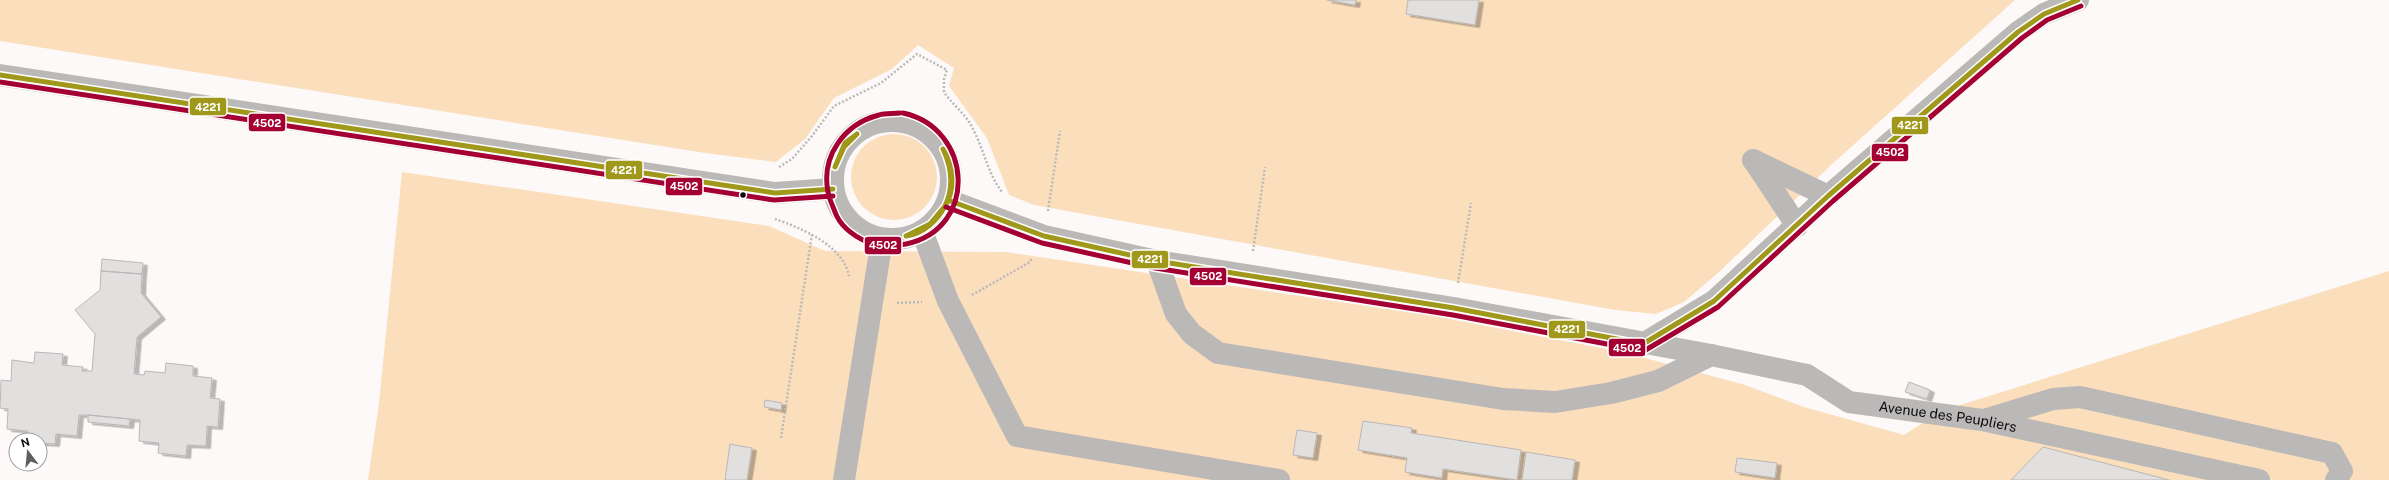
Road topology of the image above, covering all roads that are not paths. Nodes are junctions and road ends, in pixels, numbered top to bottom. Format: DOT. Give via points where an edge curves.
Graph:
graph roads {
  1 [pos="2044,0"];
  2 [pos="2078,0"];
  3 [pos="2018,32"];
  4 [pos="0,75"];
  5 [pos="833,189"];
  6 [pos="1828,196"];
  7 [pos="948,200"];
  8 [pos="1797,226"];
  9 [pos="922,231"];
  10 [pos="882,239"];
  11 [pos="1157,261"];
  12 [pos="1643,344"];
  13 [pos="1711,355"];
  14 [pos="1982,420"];
  15 [pos="844,480"];
  16 [pos="1279,480"];
  17 [pos="2259,480"];
  18 [pos="2336,480"];
  1 -- 3 [label="street"];
  2 -- 3 [label="street" via="2044,14"];
  3 -- 6 [label="street"];
  4 -- 5 [label="street" via="775,193"];
  5 -- 7 [label="street" via="833,170 838,153 850,138 877,122 901,120 921,127 938,141 948,159 951,173"];
  5 -- 10 [label="street" via="838,207 849,222 865,233"];
  6 -- 8 [label="street"];
  6 -- 8 [label="street" via="1753,160"];
  7 -- 9 [label="street" via="938,218"];
  7 -- 11 [label="street, Avenue des Peupliers" via="1044,236"];
  8 -- 12 [label="street" via="1714,301"];
  9 -- 10 [label="street" via="903,238"];
  9 -- 16 [label="street" via="948,301 1017,436"];
  10 -- 15 [label="street"];
  11 -- 12 [label="street, Avenue des Peupliers" via="1454,308"];
  11 -- 13 [label="street" via="1176,314 1192,334 1218,353 1503,399 1555,402 1612,393 1658,381"];
  12 -- 13 [label="street, Avenue des Peupliers"];
  13 -- 14 [label="street, Avenue des Peupliers" via="1807,375 1849,402"];
  14 -- 17 [label="street, Avenue des Peupliers"];
  14 -- 18 [label="street" via="2053,399 2080,396 2332,453 2342,471"];
}
